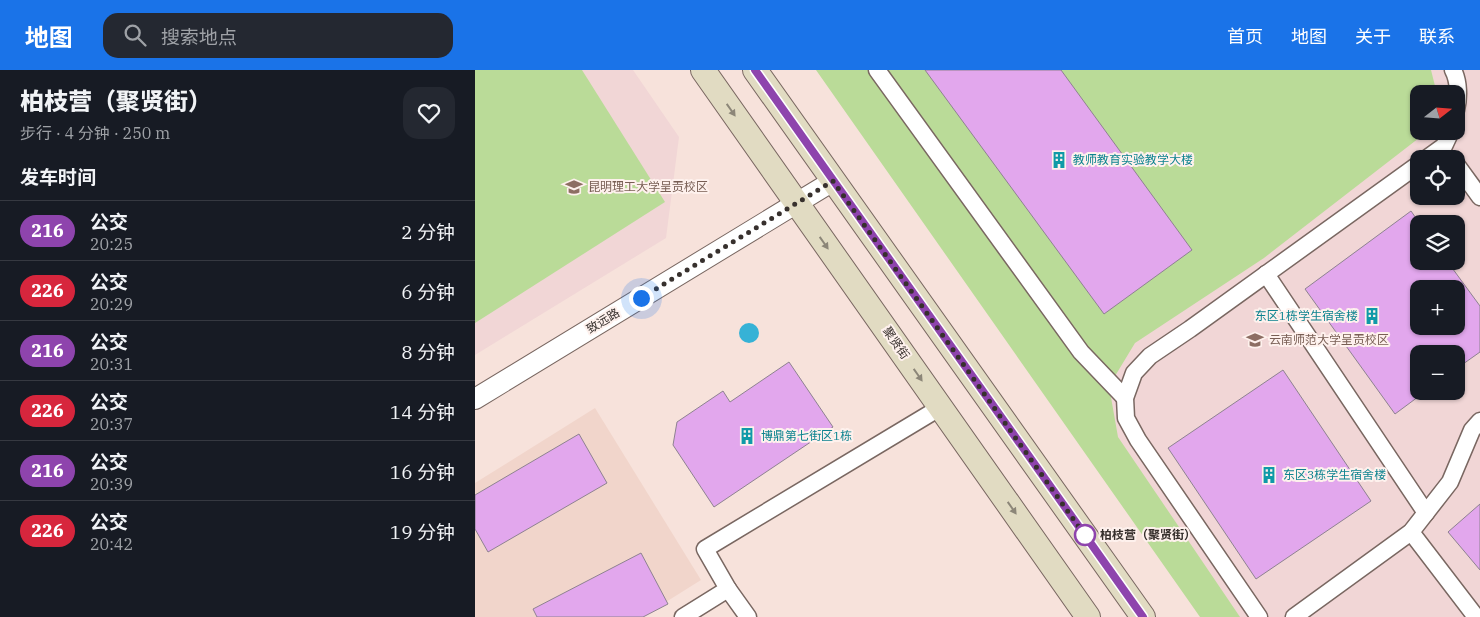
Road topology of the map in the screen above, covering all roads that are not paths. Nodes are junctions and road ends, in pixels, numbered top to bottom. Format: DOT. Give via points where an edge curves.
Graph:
graph roads {
  1 [pos="703,70"];
  2 [pos="755,70"];
  3 [pos="877,70"];
  4 [pos="1453,70"];
  5 [pos="1457,85"];
  6 [pos="1410,170"];
  7 [pos="1465,176"];
  8 [pos="833,181"];
  9 [pos="1480,197"];
  10 [pos="796,203"];
  11 [pos="1266,274"];
  12 [pos="1125,398"];
  13 [pos="475,399"];
  14 [pos="941,407"];
  15 [pos="1480,422"];
  16 [pos="1426,513"];
  17 [pos="1411,532"];
  18 [pos="727,589"];
  19 [pos="683,617"];
  20 [pos="748,617"];
  21 [pos="1089,617"];
  22 [pos="1143,617"];
  23 [pos="1259,617"];
  24 [pos="1294,617"];
  25 [pos="1475,617"];
  1 -- 10 [label="main road, 聚贤街, one-way"];
  2 -- 8 [label="main road"];
  3 -- 12 [label="street" via="1081,352"];
  4 -- 5 [label="street"];
  6 -- 11 [label="street"];
  7 -- 9 [label="street"];
  8 -- 10 [label="street, 致远路"];
  8 -- 22 [label="main road"];
  10 -- 13 [label="street, 致远路"];
  10 -- 14 [label="main road, 聚贤街, one-way"];
  11 -- 12 [label="street" via="1150,356 1134,373"];
  11 -- 16 [label="street"];
  12 -- 23 [label="street" via="1126,418 1138,440"];
  14 -- 18 [label="street" via="705,549"];
  14 -- 21 [label="main road, 聚贤街, one-way"];
  15 -- 16 [label="street" via="1472,430 1450,482"];
  16 -- 17 [label="street"];
  17 -- 24 [label="street"];
  17 -- 25 [label="street"];
  18 -- 19 [label="street"];
  18 -- 20 [label="street"];
}
